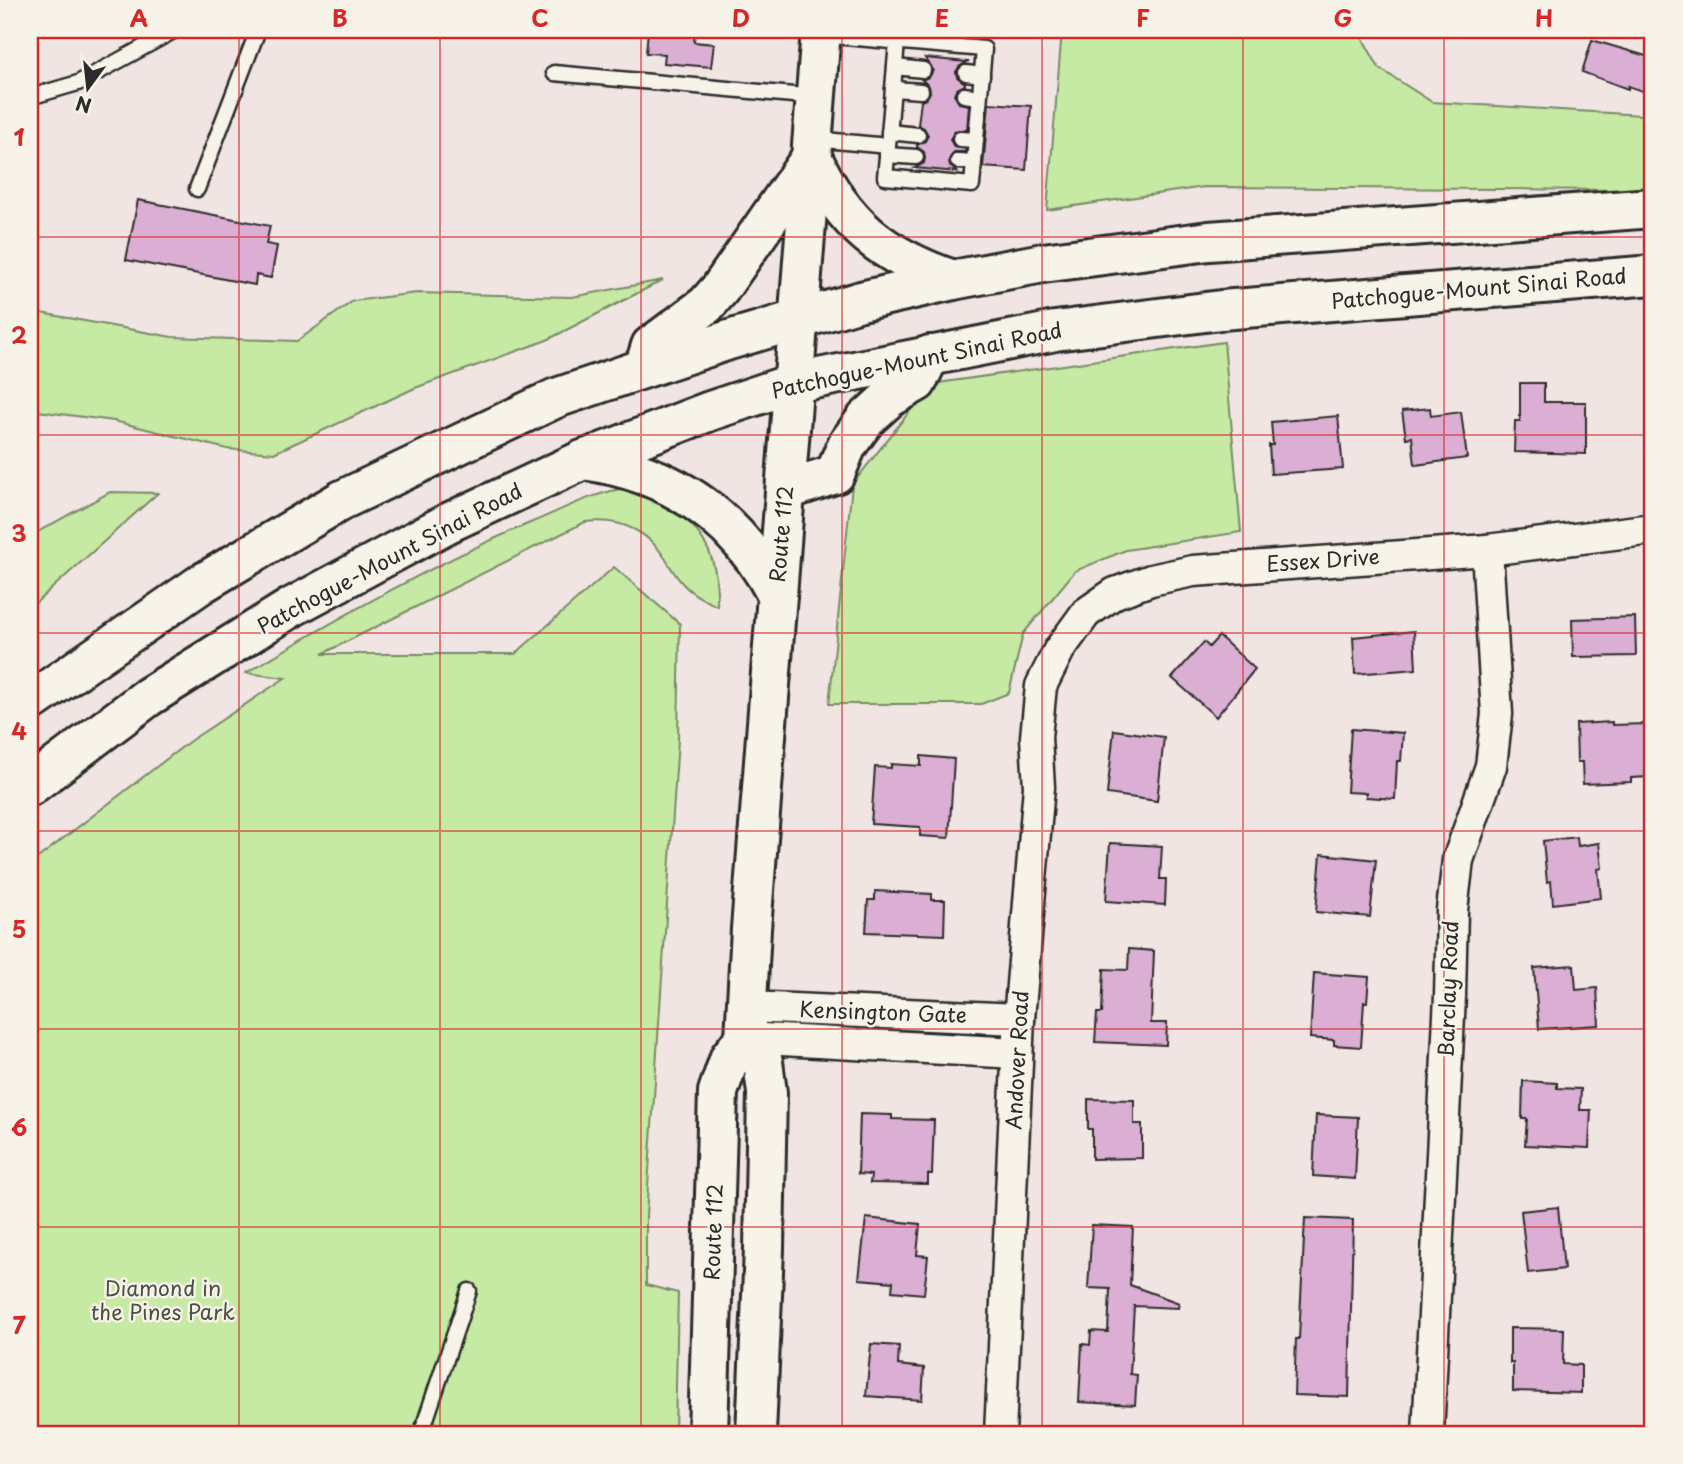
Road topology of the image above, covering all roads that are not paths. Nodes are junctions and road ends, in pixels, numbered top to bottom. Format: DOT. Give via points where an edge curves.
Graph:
graph roads {
  1 [pos="175,30"];
  2 [pos="258,30"];
  3 [pos="821,32"];
  4 [pos="897,42"];
  5 [pos="895,67"];
  6 [pos="923,70"];
  7 [pos="554,73"];
  8 [pos="966,73"];
  9 [pos="982,75"];
  10 [pos="893,89"];
  11 [pos="921,91"];
  12 [pos="964,95"];
  13 [pos="30,97"];
  14 [pos="816,97"];
  15 [pos="979,97"];
  16 [pos="918,135"];
  17 [pos="960,139"];
  18 [pos="976,141"];
  19 [pos="888,144"];
  20 [pos="812,148"];
  21 [pos="916,157"];
  22 [pos="958,161"];
  23 [pos="974,162"];
  24 [pos="197,189"];
  25 [pos="1653,208"];
  26 [pos="1653,275"];
  27 [pos="953,280"];
  28 [pos="799,320"];
  29 [pos="930,355"];
  30 [pos="644,368"];
  31 [pos="794,383"];
  32 [pos="583,460"];
  33 [pos="787,490"];
  34 [pos="1653,529"];
  35 [pos="1487,550"];
  36 [pos="777,595"];
  37 [pos="1041,686"];
  38 [pos="30,702"];
  39 [pos="30,786"];
  40 [pos="1019,1018"];
  41 [pos="746,1022"];
  42 [pos="1017,1053"];
  43 [pos="469,1291"];
  44 [pos="421,1434"];
  45 [pos="708,1434"];
  46 [pos="756,1434"];
  47 [pos="1000,1434"];
  48 [pos="1428,1434"];
  1 -- 13 [label="lane" via="78,83"];
  2 -- 24 [label="lane"];
  3 -- 4 [label="lane"];
  3 -- 14 [label="main road, Route 112"];
  4 -- 5 [label="lane"];
  4 -- 9 [label="lane" via="984,49"];
  5 -- 6 [label="lane"];
  5 -- 10 [label="lane"];
  7 -- 14 [label="lane"];
  8 -- 9 [label="lane"];
  9 -- 15 [label="lane"];
  10 -- 11 [label="lane"];
  10 -- 19 [label="lane"];
  12 -- 15 [label="lane"];
  14 -- 20 [label="main road, Route 112"];
  15 -- 18 [label="lane"];
  16 -- 19 [label="lane"];
  17 -- 18 [label="lane"];
  18 -- 23 [label="lane"];
  19 -- 20 [label="lane"];
  19 -- 21 [label="lane"];
  19 -- 23 [label="lane" via="885,177 972,185"];
  20 -- 27 [label="main road" via="835,200 867,236 902,260"];
  20 -- 28 [label="main road, Route 112"];
  20 -- 30 [label="main road" via="720,289 651,346"];
  22 -- 23 [label="lane"];
  25 -- 27 [label="main road" via="1209,241"];
  26 -- 29 [label="main road, Patchogue-Mount Sinai Road" via="1221,310 1055,331"];
  27 -- 28 [label="main road"];
  28 -- 30 [label="main road"];
  28 -- 31 [label="main road, Route 112"];
  29 -- 31 [label="main road, Patchogue-Mount Sinai Road"];
  29 -- 33 [label="main road" via="917,382 866,419 835,474"];
  30 -- 38 [label="main road" via="556,398 342,500 201,584"];
  31 -- 32 [label="main road, Patchogue-Mount Sinai Road"];
  31 -- 33 [label="main road, Route 112"];
  32 -- 36 [label="main road" via="643,473 698,502 756,559"];
  32 -- 39 [label="main road, Patchogue-Mount Sinai Road" via="448,523 292,607 148,697"];
  33 -- 36 [label="main road, Route 112"];
  34 -- 35 [label="street, Essex Drive"];
  35 -- 37 [label="street, Essex Drive" via="1192,571 1151,580 1115,593 1086,613 1059,650"];
  35 -- 48 [label="street, Barclay Road" via="1497,714 1491,766 1458,860 1452,910"];
  36 -- 41 [label="main road, Route 112"];
  37 -- 40 [label="street, Andover Road" via="1036,737 1039,787"];
  40 -- 41 [label="street, Kensington Gate"];
  40 -- 42 [label="street, Andover Road"];
  41 -- 42 [label="street, Kensington Gate"];
  41 -- 45 [label="main road, Route 112" via="718,1092"];
  41 -- 46 [label="main road" via="763,1062 767,1093"];
  42 -- 47 [label="street, Andover Road"];
  43 -- 44 [label="lane"];
}
